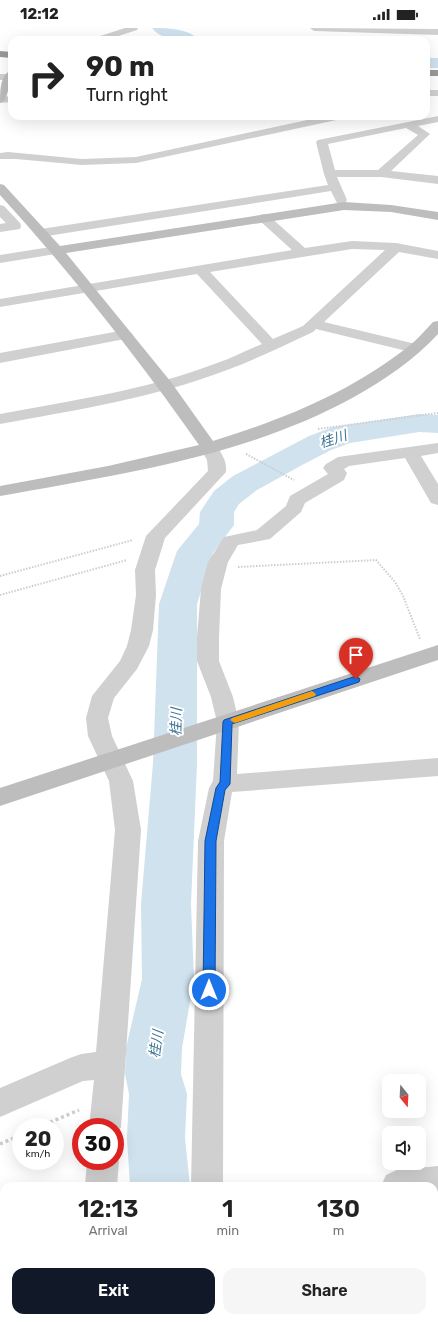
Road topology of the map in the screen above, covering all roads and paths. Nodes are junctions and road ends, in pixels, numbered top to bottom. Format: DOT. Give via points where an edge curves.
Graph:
graph roads {
  1 [pos="134,28"];
  2 [pos="314,28"];
  3 [pos="438,32"];
  4 [pos="109,36"];
  5 [pos="8,76"];
  6 [pos="0,100"];
  7 [pos="438,119"];
  8 [pos="322,120"];
  9 [pos="408,125"];
  10 [pos="0,156"];
  11 [pos="381,173"];
  12 [pos="330,174"];
  13 [pos="438,180"];
  14 [pos="336,187"];
  15 [pos="0,188"];
  16 [pos="344,206"];
  17 [pos="0,209"];
  18 [pos="438,216"];
  19 [pos="264,218"];
  20 [pos="0,228"];
  21 [pos="41,233"];
  22 [pos="396,247"];
  23 [pos="57,250"];
  24 [pos="302,252"];
  25 [pos="438,256"];
  26 [pos="0,259"];
  27 [pos="201,270"];
  28 [pos="87,288"];
  29 [pos="0,303"];
  30 [pos="312,324"];
  31 [pos="438,325"];
  32 [pos="125,335"];
  33 [pos="271,345"];
  34 [pos="415,348"];
  35 [pos="0,358"];
  36 [pos="165,385"];
  37 [pos="438,412"];
  38 [pos="0,419"];
  39 [pos="313,431"];
  40 [pos="438,448"];
  41 [pos="253,452"];
  42 [pos="410,452"];
  43 [pos="214,454"];
  44 [pos="245,454"];
  45 [pos="296,481"];
  46 [pos="0,491"];
  47 [pos="438,499"];
  48 [pos="156,536"];
  49 [pos="149,557"];
  50 [pos="216,568"];
  51 [pos="0,576"];
  52 [pos="0,595"];
  53 [pos="433,654"];
  54 [pos="222,725"];
  55 [pos="112,760"];
  56 [pos="438,767"];
  57 [pos="225,784"];
  58 [pos="0,797"];
  59 [pos="110,1064"];
  60 [pos="0,1103"];
  61 [pos="106,1114"];
  62 [pos="60,1118"];
  63 [pos="12,1139"];
  64 [pos="0,1144"];
  65 [pos="103,1170"];
  66 [pos="102,1182"];
  67 [pos="207,1182"];
  1 -- 4 [label="street"];
  2 -- 3 [label="street"];
  5 -- 6 [label="street"];
  7 -- 9 [label="street"];
  8 -- 10 [label="street" via="136,160 80,162"];
  9 -- 11 [label="street" via="426,134"];
  9 -- 12 [label="street" via="322,142"];
  11 -- 12 [label="street"];
  11 -- 13 [label="street"];
  12 -- 14 [label="street"];
  14 -- 16 [label="street"];
  14 -- 21 [label="street"];
  15 -- 21 [label="street"];
  16 -- 18 [label="street" via="398,208"];
  16 -- 19 [label="street"];
  17 -- 20 [label="street" via="16,226"];
  19 -- 23 [label="street"];
  19 -- 24 [label="street"];
  21 -- 23 [label="street"];
  22 -- 24 [label="street" via="352,245"];
  22 -- 25 [label="street"];
  22 -- 30 [label="street"];
  23 -- 26 [label="street"];
  23 -- 28 [label="street"];
  24 -- 27 [label="street"];
  27 -- 28 [label="street"];
  27 -- 33 [label="street"];
  28 -- 29 [label="street"];
  28 -- 32 [label="street"];
  30 -- 33 [label="street"];
  30 -- 34 [label="street"];
  31 -- 34 [label="street"];
  32 -- 35 [label="street"];
  32 -- 36 [label="street"];
  33 -- 36 [label="street" via="222,367"];
  34 -- 43 [label="street" via="380,375 332,403"];
  36 -- 38 [label="street"];
  36 -- 43 [label="street"];
  37 -- 39 [label="path"];
  40 -- 42 [label="street"];
  41 -- 44 [label="path"];
  42 -- 47 [label="street"];
  42 -- 50 [label="street" via="344,462 332,468 338,476 297,500 294,508 262,535 231,541"];
  43 -- 44 [label="path" via="234,458"];
  43 -- 46 [label="street" via="138,465"];
  43 -- 48 [label="street" via="218,466 216,472"];
  44 -- 45 [label="path"];
  48 -- 49 [label="street"];
  48 -- 51 [label="path" via="144,537"];
  49 -- 52 [label="path" via="133,558"];
  49 -- 55 [label="street" via="145,570 146,595 138,646 129,664 103,696 97,718 100,736"];
  50 -- 53 [label="path" via="376,560 395,582"];
  50 -- 54 [label="street" via="211,589 208,661 222,697"];
  53 -- 54 [label="street"];
  54 -- 55 [label="street"];
  54 -- 57 [label="street"];
  55 -- 58 [label="street"];
  55 -- 59 [label="street" via="121,781 128,830"];
  56 -- 57 [label="street"];
  57 -- 67 [label="street" via="221,788 211,841"];
  59 -- 60 [label="street" via="81,1068"];
  59 -- 61 [label="street"];
  61 -- 62 [label="path" via="89,1106"];
  63 -- 64 [label="path"];
  65 -- 66 [label="street"];
}
